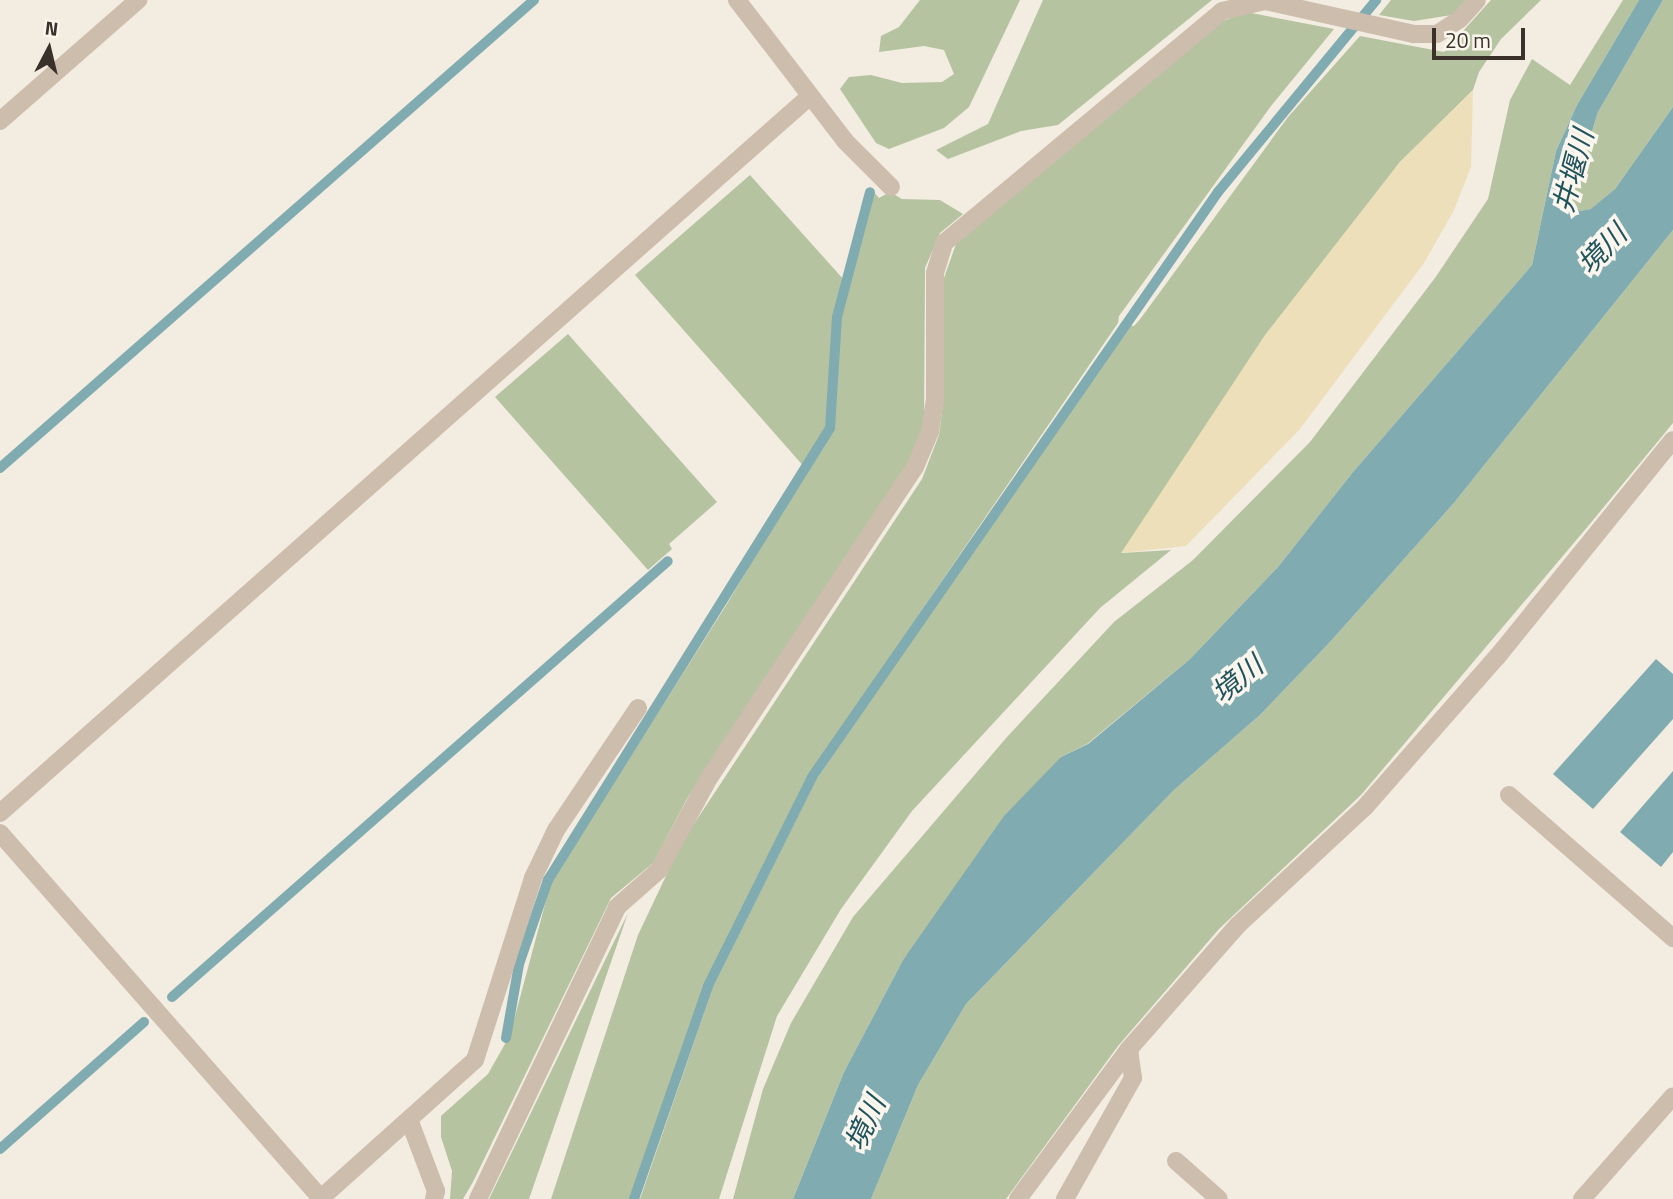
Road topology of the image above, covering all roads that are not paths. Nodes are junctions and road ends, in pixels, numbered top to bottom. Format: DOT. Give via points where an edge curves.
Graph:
graph roads {
  1 [pos="138,0"];
  2 [pos="737,0"];
  3 [pos="1477,0"];
  4 [pos="810,96"];
  5 [pos="0,121"];
  6 [pos="891,187"];
  7 [pos="1673,440"];
  8 [pos="638,708"];
  9 [pos="1508,796"];
  10 [pos="0,813"];
  11 [pos="0,833"];
  12 [pos="1673,938"];
  13 [pos="1129,1049"];
  14 [pos="1673,1097"];
  15 [pos="410,1122"];
  16 [pos="1176,1161"];
  17 [pos="321,1199"];
  18 [pos="434,1199"];
  19 [pos="478,1199"];
  20 [pos="1018,1199"];
  21 [pos="1065,1199"];
  22 [pos="1219,1199"];
  23 [pos="1582,1199"];
  1 -- 5 [label="street"];
  2 -- 4 [label="street"];
  3 -- 19 [label="street" via="1437,34 1265,1 1222,11 944,243 935,272 935,398 930,431 915,467 709,778 659,870 617,907"];
  4 -- 6 [label="street" via="845,141"];
  4 -- 10 [label="street"];
  7 -- 13 [label="street" via="1497,657 1365,807 1238,925"];
  8 -- 15 [label="street" via="556,830 533,878 475,1060"];
  9 -- 12 [label="street"];
  11 -- 17 [label="street"];
  13 -- 20 [label="street"];
  13 -- 21 [label="street" via="1133,1077"];
  14 -- 23 [label="street"];
  15 -- 17 [label="street"];
  15 -- 18 [label="street" via="436,1191"];
  16 -- 22 [label="street"];
}
